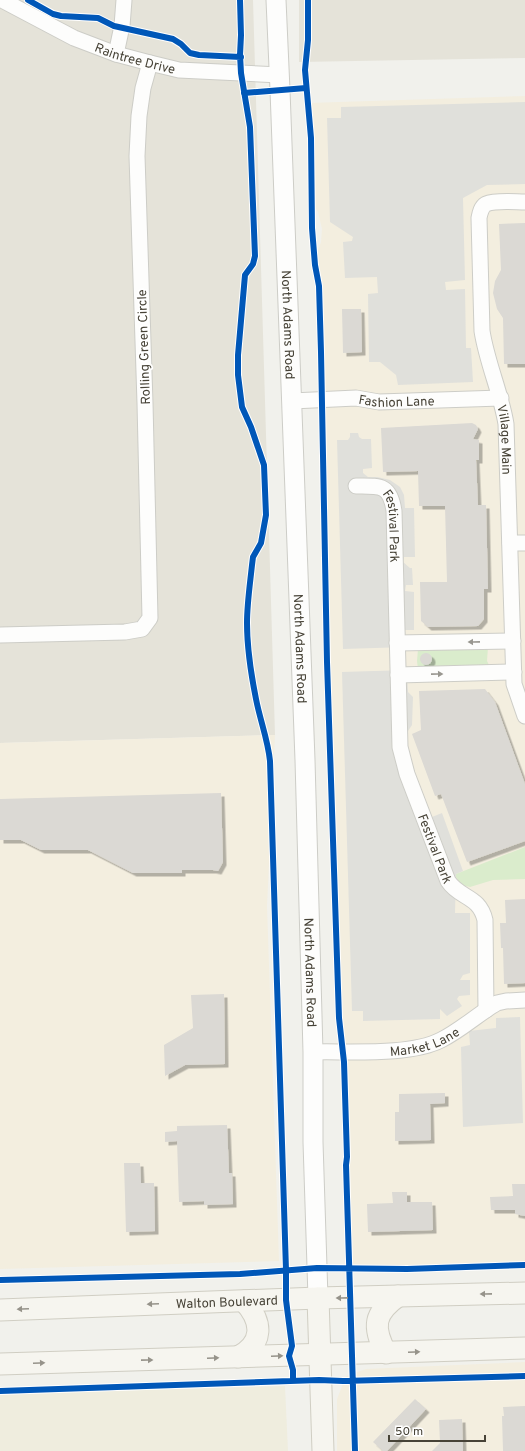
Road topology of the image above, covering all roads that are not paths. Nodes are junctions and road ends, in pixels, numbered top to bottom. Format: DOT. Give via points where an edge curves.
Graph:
graph roads {
  1 [pos="2,0"];
  2 [pos="124,0"];
  3 [pos="276,0"];
  4 [pos="116,54"];
  5 [pos="150,63"];
  6 [pos="280,75"];
  7 [pos="525,202"];
  8 [pos="501,398"];
  9 [pos="292,401"];
  10 [pos="356,486"];
  11 [pos="518,543"];
  12 [pos="0,635"];
  13 [pos="513,641"];
  14 [pos="397,644"];
  15 [pos="514,672"];
  16 [pos="398,675"];
  17 [pos="525,716"];
  18 [pos="525,1000"];
  19 [pos="486,1010"];
  20 [pos="313,1052"];
  21 [pos="525,1293"];
  22 [pos="398,1296"];
  23 [pos="318,1298"];
  24 [pos="244,1301"];
  25 [pos="0,1310"];
  26 [pos="525,1348"];
  27 [pos="386,1353"];
  28 [pos="319,1355"];
  29 [pos="238,1357"];
  30 [pos="0,1364"];
  31 [pos="323,1451"];
  1 -- 4 [label="street, Raintree Drive" via="74,38"];
  2 -- 4 [label="street"];
  3 -- 6 [label="street, North Adams Road"];
  4 -- 5 [label="street, Raintree Drive"];
  5 -- 6 [label="street, Raintree Drive" via="179,70"];
  5 -- 12 [label="street, Rolling Green Circle" via="139,116 137,156 150,618 142,629 125,632"];
  6 -- 9 [label="street, North Adams Road"];
  7 -- 8 [label="street, Village Main" via="491,203 480,212 482,331"];
  8 -- 9 [label="street, Fashion Lane" via="379,402 356,398"];
  8 -- 11 [label="street, Village Main"];
  9 -- 20 [label="street, North Adams Road"];
  10 -- 14 [label="street, Festival Park" via="384,488 393,502"];
  11 -- 13 [label="street, Village Main"];
  13 -- 14 [label="street, one-way"];
  13 -- 15 [label="street, Village Main"];
  14 -- 16 [label="street, Festival Park"];
  16 -- 15 [label="street, one-way"];
  15 -- 17 [label="street, Village Main" via="515,689"];
  16 -- 19 [label="street, Festival Park" via="400,747 406,774 448,881 483,911"];
  18 -- 19 [label="street, Market Lane" via="497,1003"];
  19 -- 20 [label="street, Market Lane" via="441,1040 420,1048"];
  20 -- 23 [label="street, North Adams Road"];
  21 -- 22 [label="main road, Walton Boulevard, one-way"];
  22 -- 23 [label="main road, Walton Boulevard, one-way"];
  22 -- 27 [label="main road" via="384,1307 377,1321 378,1335"];
  23 -- 24 [label="main road, Walton Boulevard"];
  23 -- 28 [label="main road"];
  24 -- 25 [label="main road, Walton Boulevard, one-way"];
  24 -- 29 [label="main road" via="257,1320 258,1333 252,1347"];
  27 -- 26 [label="main road, one-way"];
  27 -- 28 [label="main road"];
  29 -- 28 [label="main road, one-way"];
  28 -- 31 [label="main road"];
  30 -- 29 [label="main road, one-way"];
}
